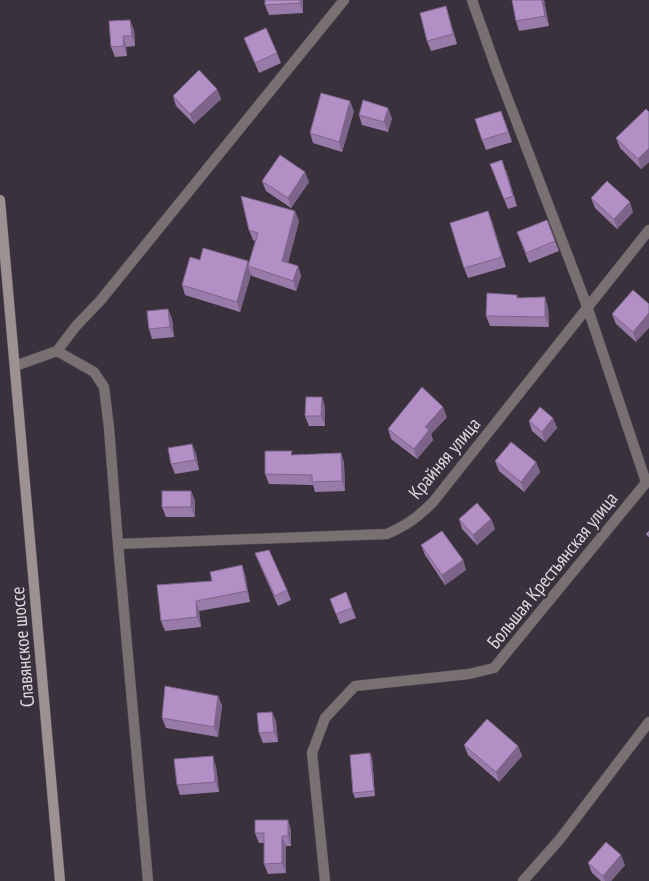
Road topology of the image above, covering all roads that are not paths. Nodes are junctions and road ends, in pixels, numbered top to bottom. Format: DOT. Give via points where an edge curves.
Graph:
graph roads {
  1 [pos="344,0"];
  2 [pos="472,0"];
  3 [pos="0,200"];
  4 [pos="1,215"];
  5 [pos="649,230"];
  6 [pos="587,306"];
  7 [pos="58,351"];
  8 [pos="15,366"];
  9 [pos="647,480"];
  10 [pos="118,544"];
  11 [pos="649,722"];
  12 [pos="60,881"];
  13 [pos="148,881"];
  14 [pos="325,881"];
  15 [pos="523,881"];
  1 -- 7 [label="street"];
  2 -- 6 [label="street"];
  3 -- 4 [label="main road, Славянское шоссе"];
  4 -- 8 [label="main road, Славянское шоссе"];
  5 -- 6 [label="street, Крайняя улица"];
  6 -- 9 [label="street"];
  6 -- 10 [label="street, Крайняя улица" via="433,502 416,519 402,527 387,534"];
  7 -- 8 [label="street"];
  7 -- 10 [label="street" via="94,372 104,387"];
  8 -- 12 [label="main road, Славянское шоссе"];
  9 -- 14 [label="street, Большая Крестьянская улица" via="494,668 469,674 356,686 326,718 312,753"];
  10 -- 13 [label="street"];
  11 -- 15 [label="street" via="560,839"];
}
